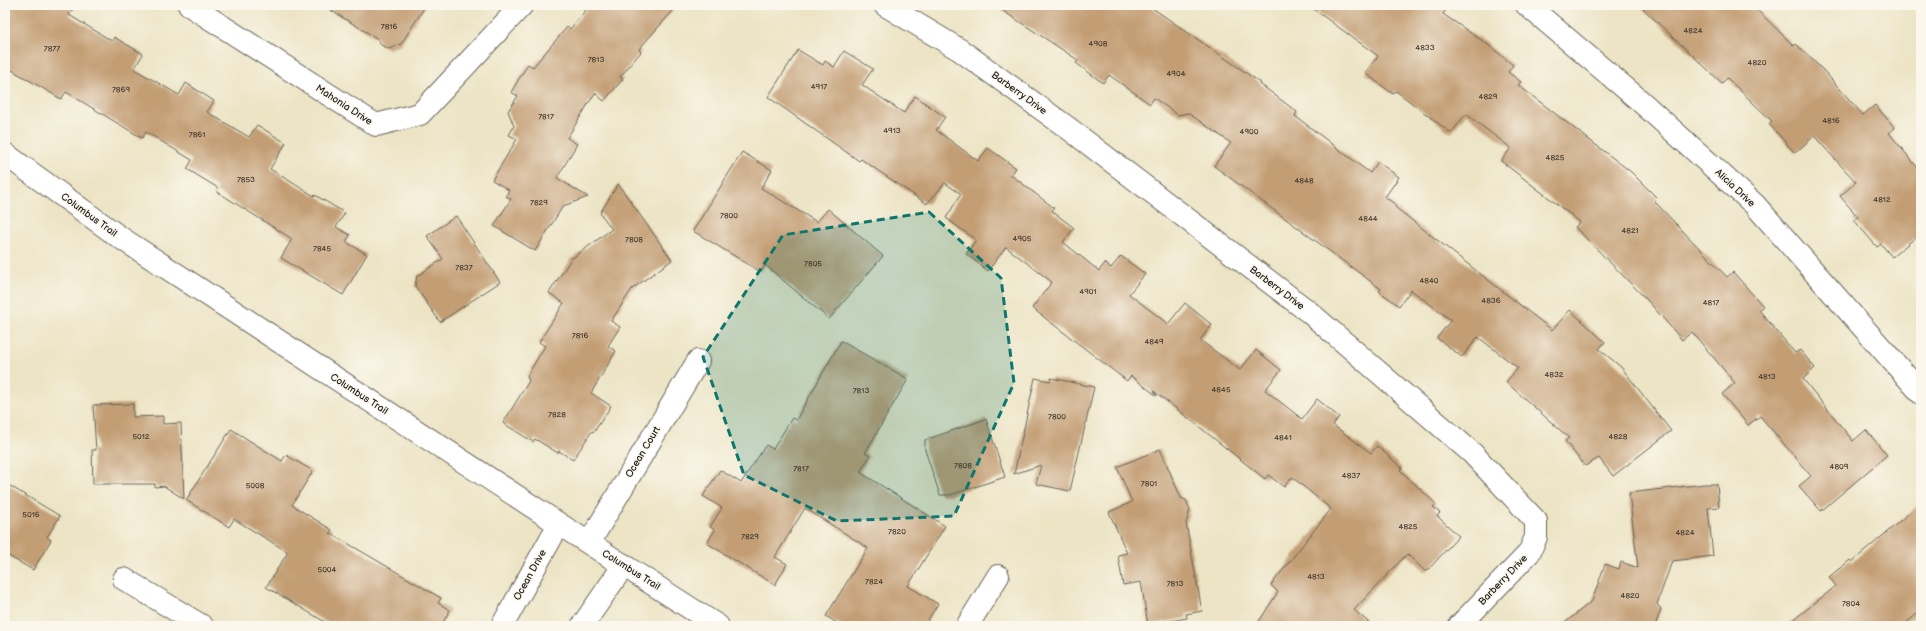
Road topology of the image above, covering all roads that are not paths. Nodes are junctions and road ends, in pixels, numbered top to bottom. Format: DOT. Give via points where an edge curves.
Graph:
graph roads {
  1 [pos="189,5"];
  2 [pos="522,5"];
  3 [pos="886,5"];
  4 [pos="1526,5"];
  5 [pos="5,154"];
  6 [pos="698,361"];
  7 [pos="1921,393"];
  8 [pos="559,524"];
  9 [pos="589,543"];
  10 [pos="624,565"];
  11 [pos="998,576"];
  12 [pos="124,580"];
  13 [pos="202,626"];
  14 [pos="502,626"];
  15 [pos="582,626"];
  16 [pos="718,626"];
  17 [pos="967,626"];
  18 [pos="1459,626"];
  1 -- 2 [label="street, Mahonia Drive" via="376,125 420,114"];
  3 -- 18 [label="street, Barberry Drive" via="960,50 1068,128 1309,312 1472,453 1536,521 1536,537 1530,554"];
  4 -- 7 [label="street, Alicia Drive" via="1638,99 1755,205"];
  5 -- 8 [label="street, Columbus Trail" via="118,236"];
  6 -- 9 [label="street, Ocean Court"];
  8 -- 9 [label="street, Columbus Trail"];
  8 -- 14 [label="street, Ocean Drive"];
  9 -- 10 [label="street, Columbus Trail"];
  10 -- 15 [label="street"];
  10 -- 16 [label="street, Columbus Trail"];
  11 -- 17 [label="street"];
  12 -- 13 [label="street"];
}
